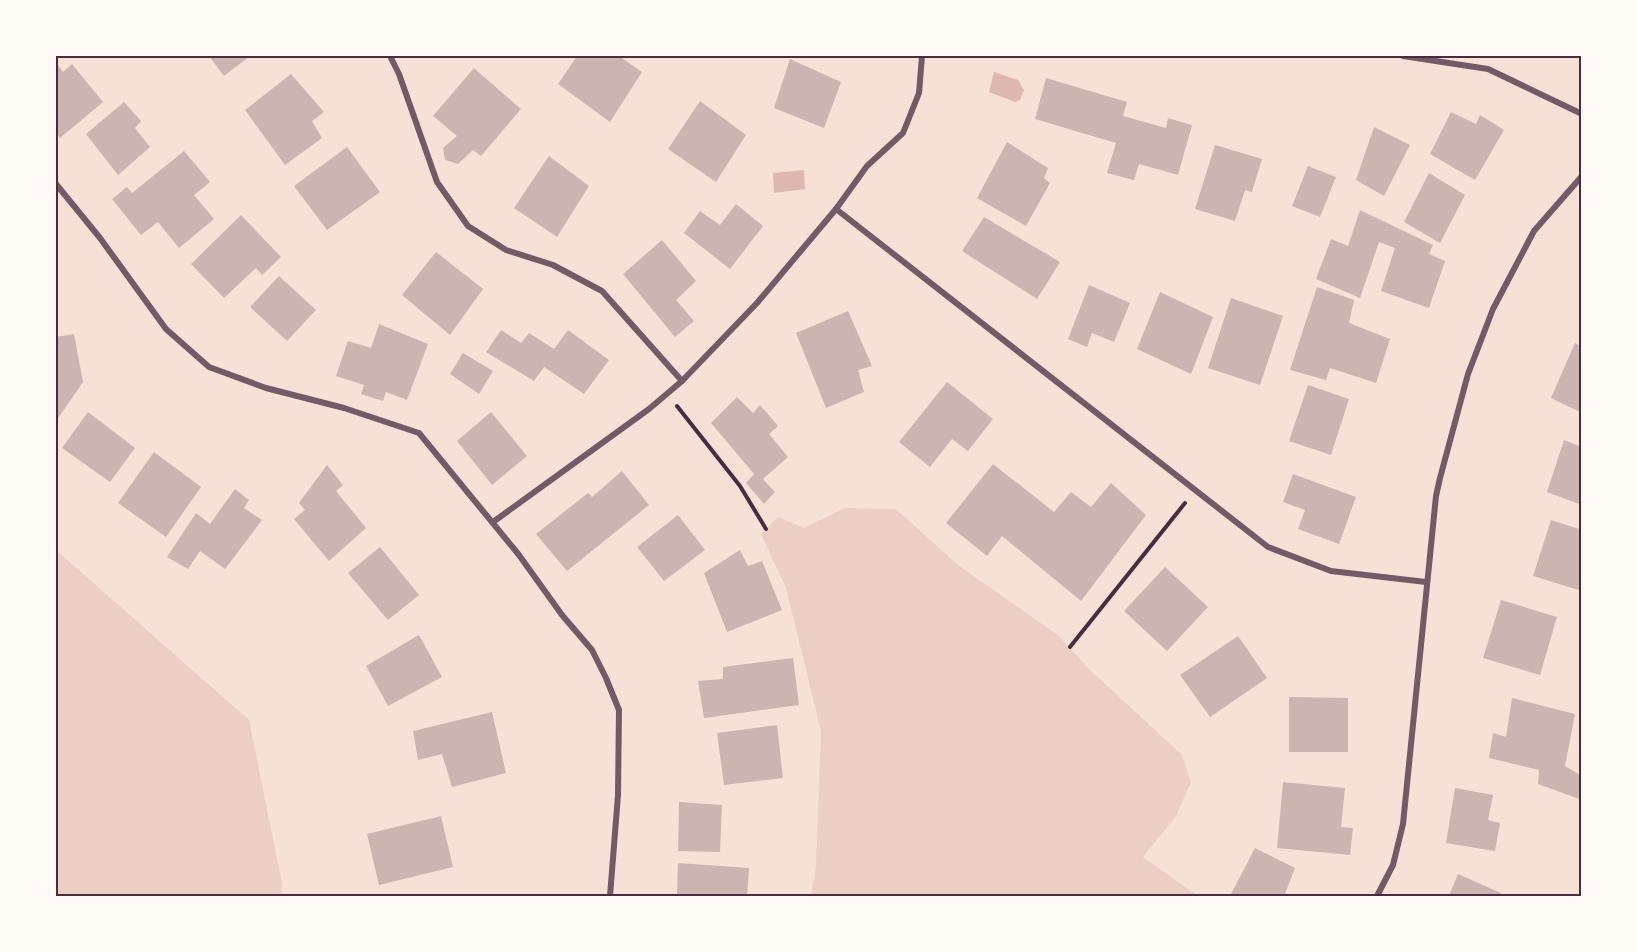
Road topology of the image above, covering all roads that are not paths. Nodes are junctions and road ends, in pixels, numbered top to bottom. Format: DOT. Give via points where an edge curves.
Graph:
graph roads {
  1 [pos="390,56"];
  2 [pos="922,56"];
  3 [pos="1402,56"];
  4 [pos="1581,114"];
  5 [pos="1581,176"];
  6 [pos="56,184"];
  7 [pos="836,209"];
  8 [pos="682,381"];
  9 [pos="493,522"];
  10 [pos="1426,582"];
  11 [pos="610,897"];
  12 [pos="1377,897"];
  1 -- 8 [label="street" via="437,182 468,226 506,250 553,265 602,291"];
  2 -- 7 [label="street" via="920,93 903,133 867,166"];
  3 -- 4 [label="street" via="1488,69"];
  5 -- 10 [label="street" via="1534,231 1493,309 1470,367 1440,478"];
  6 -- 9 [label="street" via="166,329 209,367 419,433"];
  7 -- 8 [label="street" via="757,303"];
  7 -- 10 [label="street" via="1268,547 1331,571"];
  8 -- 9 [label="street" via="650,409"];
  9 -- 11 [label="street" via="592,650 619,710 618,795"];
  10 -- 12 [label="street" via="1403,824 1393,865"];
}
